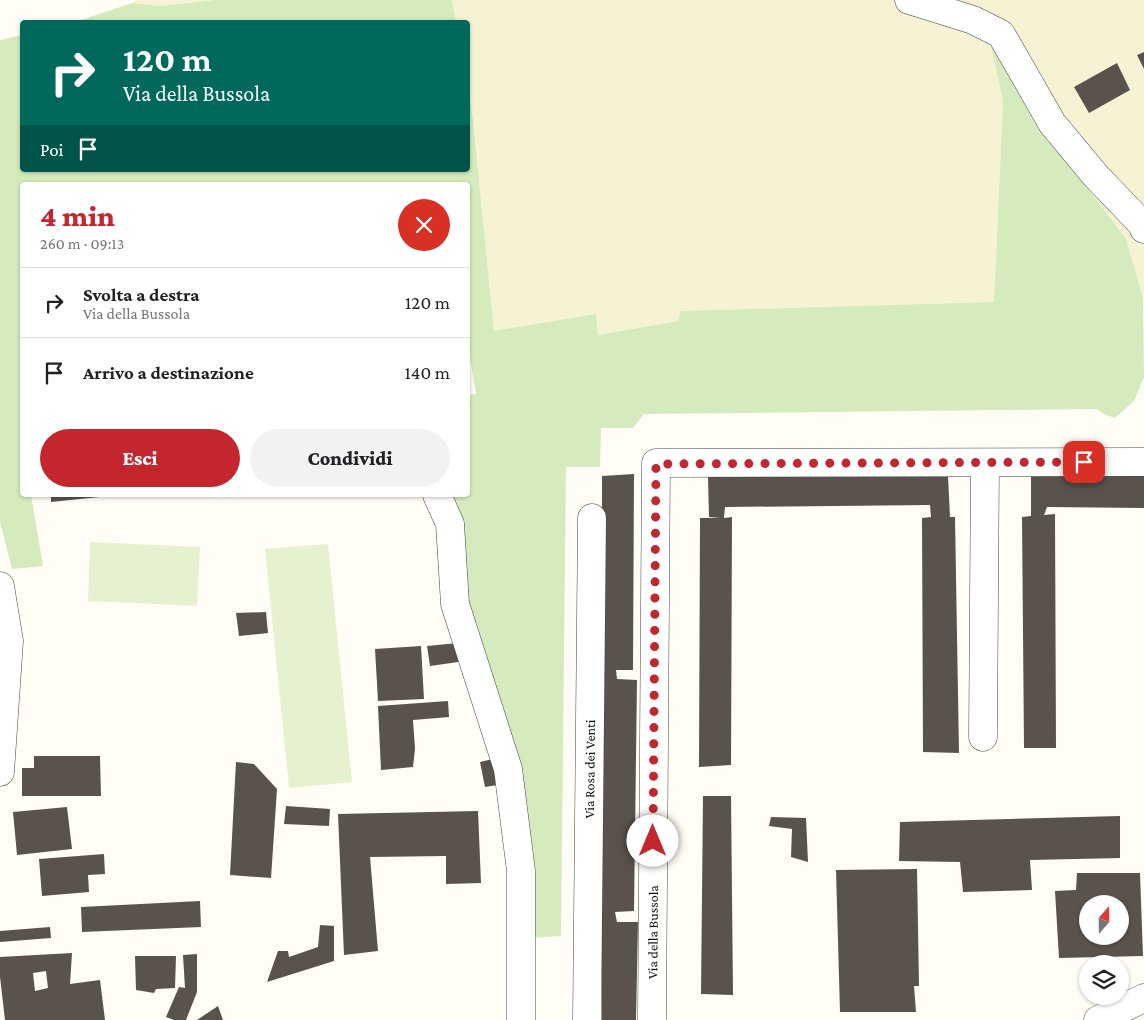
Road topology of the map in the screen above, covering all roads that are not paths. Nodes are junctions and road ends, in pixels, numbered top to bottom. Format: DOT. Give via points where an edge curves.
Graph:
graph roads {
  1 [pos="909,0"];
  2 [pos="1144,229"];
  3 [pos="1144,462"];
  4 [pos="985,463"];
  5 [pos="438,497"];
  6 [pos="592,518"];
  7 [pos="0,586"];
  8 [pos="983,737"];
  9 [pos="0,772"];
  10 [pos="1144,998"];
  11 [pos="521,1020"];
  12 [pos="587,1020"];
  13 [pos="652,1020"];
  14 [pos="1098,1020"];
  1 -- 2 [label="street" via="973,20 1001,34 1052,123"];
  3 -- 4 [label="street, Via della Bussola"];
  4 -- 8 [label="street"];
  4 -- 13 [label="street, Via della Bussola" via="656,464"];
  5 -- 11 [label="street" via="450,524 455,604 508,769 521,871"];
  6 -- 12 [label="street, Via Rosa dei Venti"];
  7 -- 9 [label="street" via="9,641"];
  10 -- 14 [label="street"];
}
